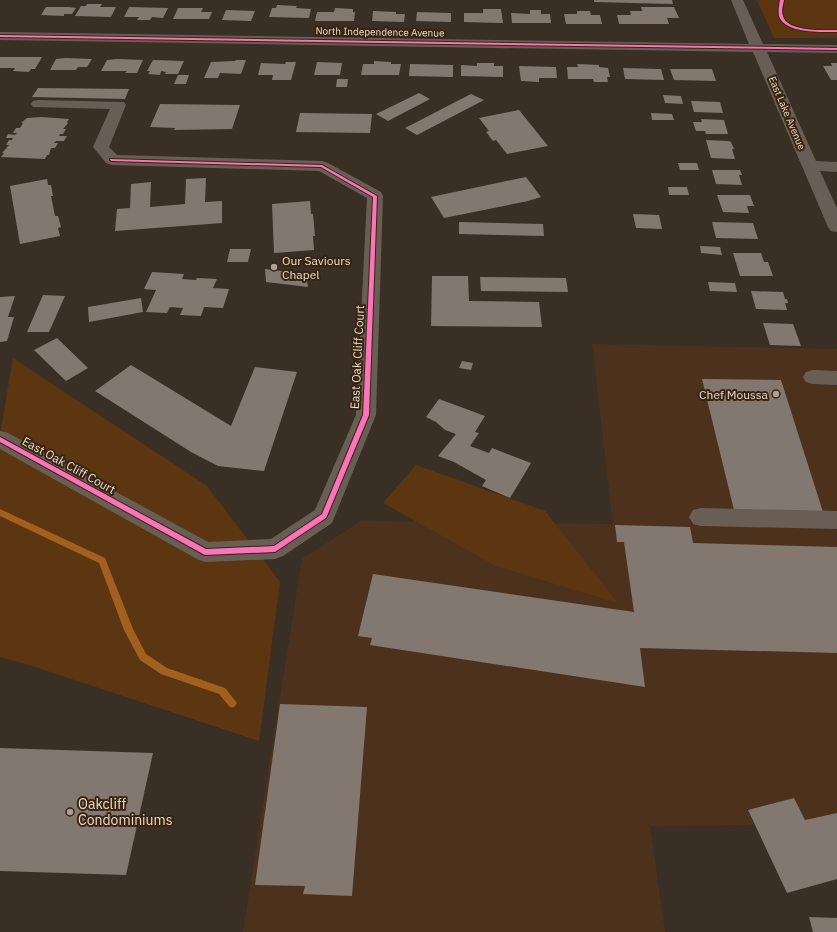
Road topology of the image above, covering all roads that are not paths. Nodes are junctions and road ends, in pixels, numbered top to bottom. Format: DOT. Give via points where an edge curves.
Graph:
graph roads {
  1 [pos="737,0"];
  2 [pos="0,36"];
  3 [pos="760,48"];
  4 [pos="837,49"];
  5 [pos="38,104"];
  6 [pos="810,166"];
  7 [pos="837,167"];
  8 [pos="837,227"];
  9 [pos="813,377"];
  10 [pos="837,378"];
  11 [pos="0,439"];
  12 [pos="701,517"];
  13 [pos="837,520"];
  1 -- 3 [label="street, East Lake Avenue"];
  2 -- 3 [label="street, North Independence Avenue"];
  3 -- 4 [label="street, North Independence Avenue"];
  3 -- 6 [label="street, East Lake Avenue"];
  5 -- 11 [label="street, East Oak Cliff Court" via="119,105 101,147 112,160 322,166 375,196 366,415 324,516 275,549 205,552"];
  6 -- 7 [label="street"];
  6 -- 8 [label="street, East Lake Avenue"];
  9 -- 10 [label="street"];
  12 -- 13 [label="street"];
}
